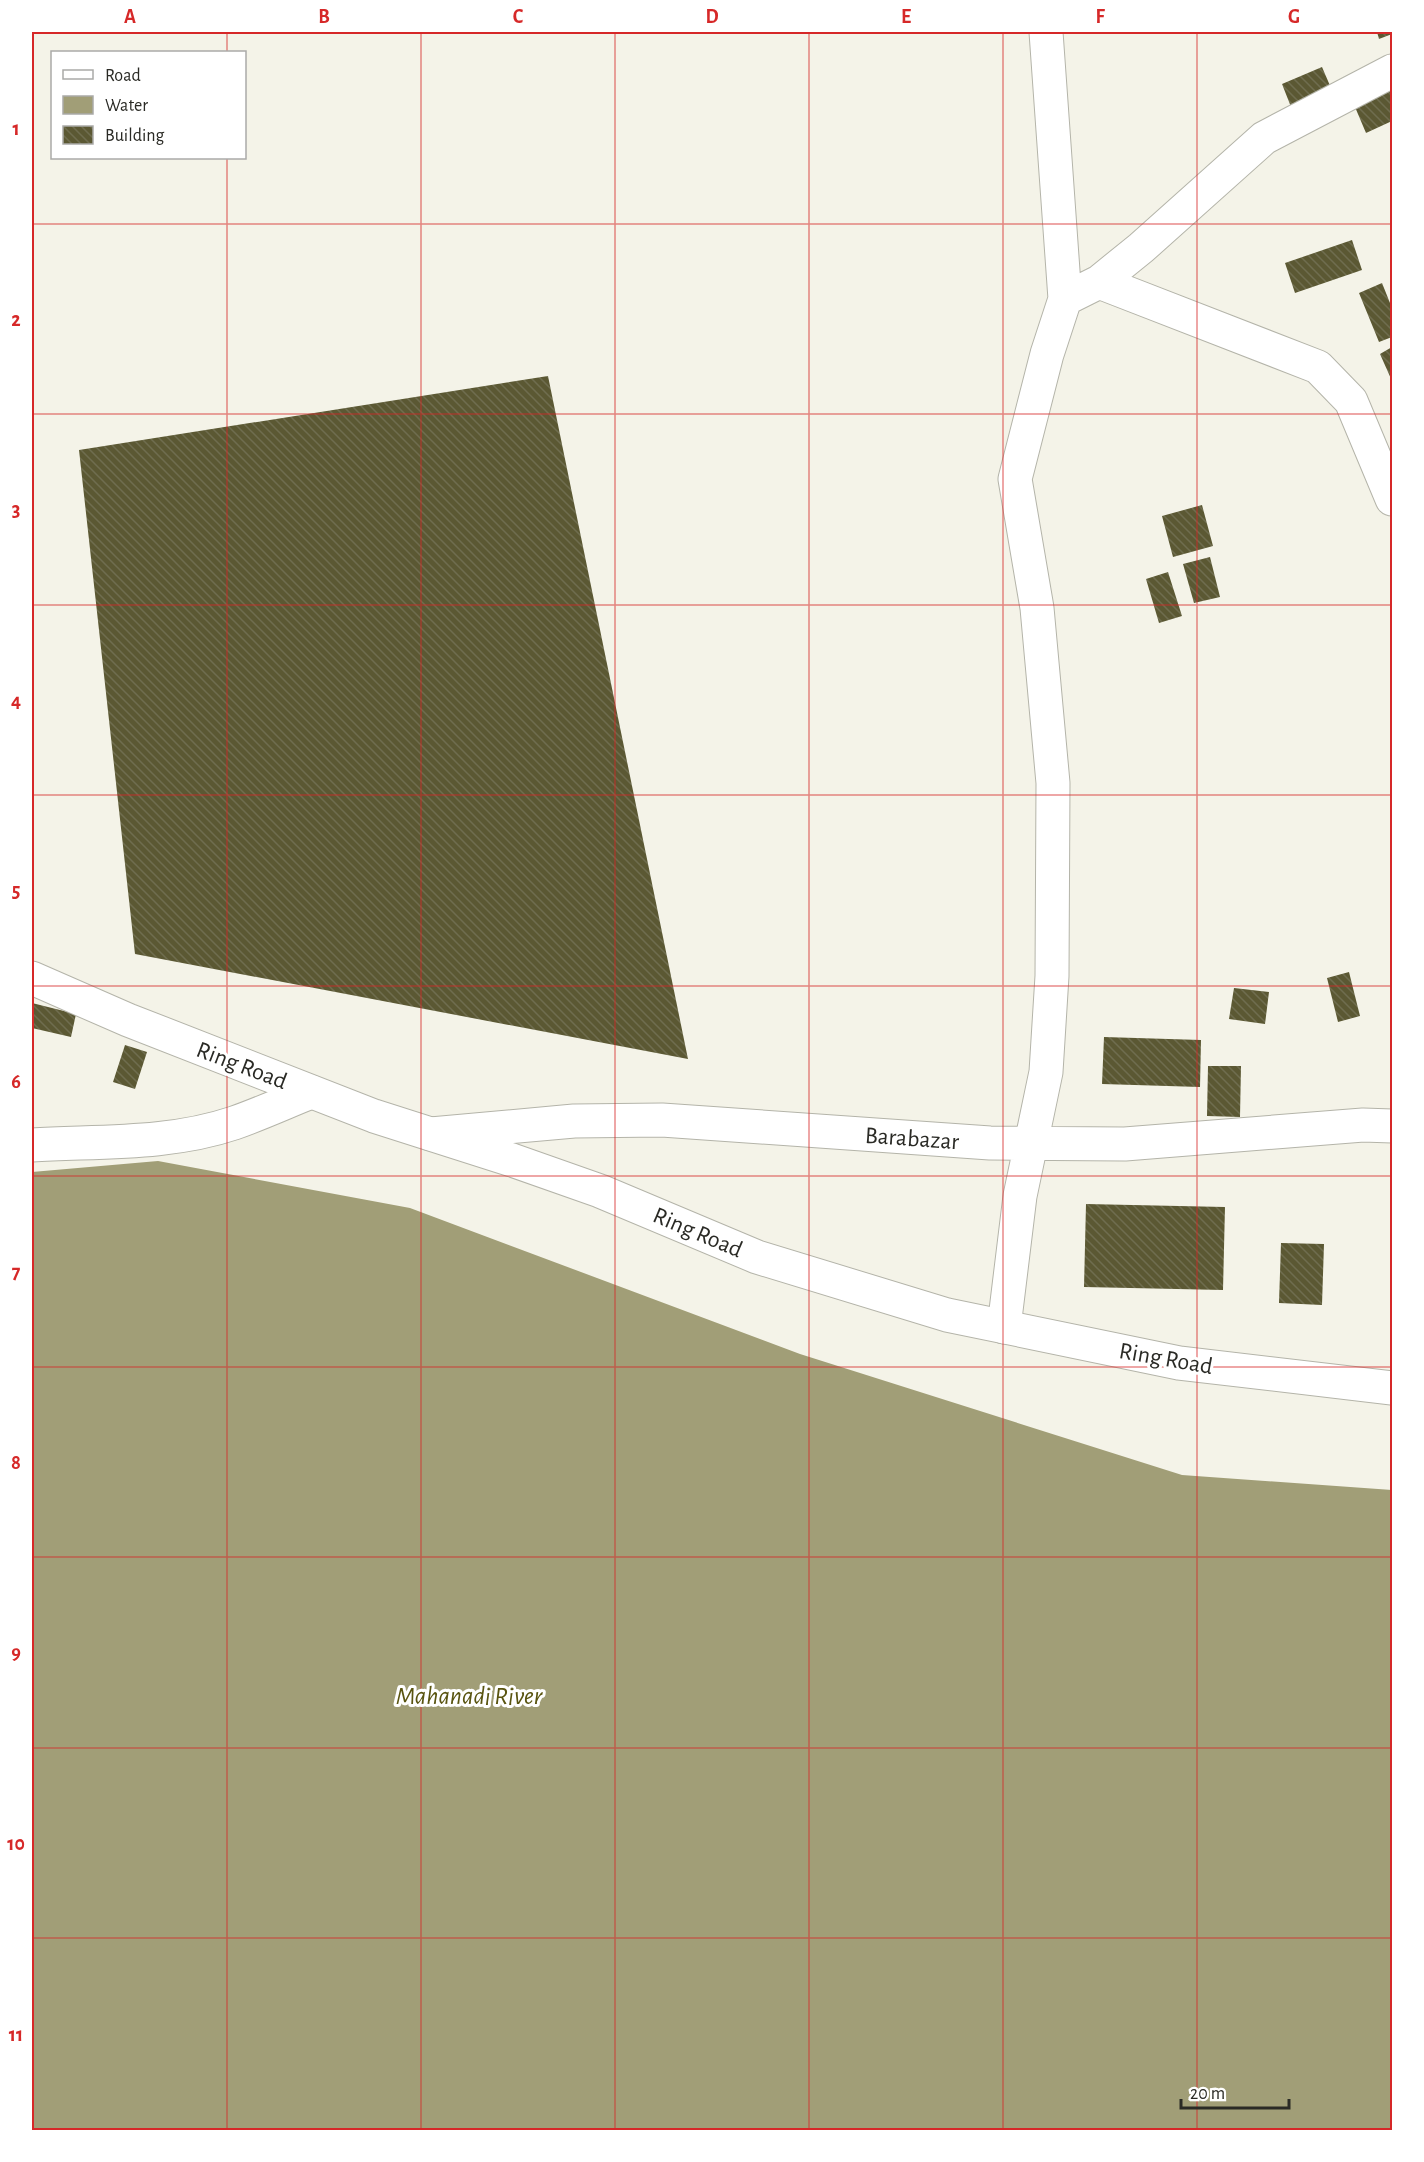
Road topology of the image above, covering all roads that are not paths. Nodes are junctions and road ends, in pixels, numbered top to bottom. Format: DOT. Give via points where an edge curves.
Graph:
graph roads {
  1 [pos="1046,32"];
  2 [pos="1392,71"];
  3 [pos="1099,282"];
  4 [pos="1065,299"];
  5 [pos="1392,499"];
  6 [pos="32,978"];
  7 [pos="311,1092"];
  8 [pos="1392,1126"];
  9 [pos="431,1134"];
  10 [pos="1030,1143"];
  11 [pos="32,1145"];
  12 [pos="1004,1327"];
  13 [pos="1392,1388"];
  1 -- 4 [label="street"];
  2 -- 3 [label="street" via="1264,138"];
  3 -- 4 [label="street"];
  3 -- 5 [label="street" via="1318,367 1352,401"];
  4 -- 10 [label="street" via="1015,479 1037,608 1053,783 1052,976 1046,1072"];
  6 -- 7 [label="street, Ring Road"];
  7 -- 9 [label="street, Ring Road"];
  7 -- 11 [label="street" via="232,1124 186,1134 134,1141"];
  8 -- 10 [label="street, Barabazar" via="1125,1144"];
  9 -- 10 [label="street, Barabazar" via="574,1121 662,1120"];
  9 -- 12 [label="street, Ring Road" via="600,1191 758,1257 947,1316"];
  10 -- 12 [label="street"];
  12 -- 13 [label="street, Ring Road" via="1179,1363"];
}
